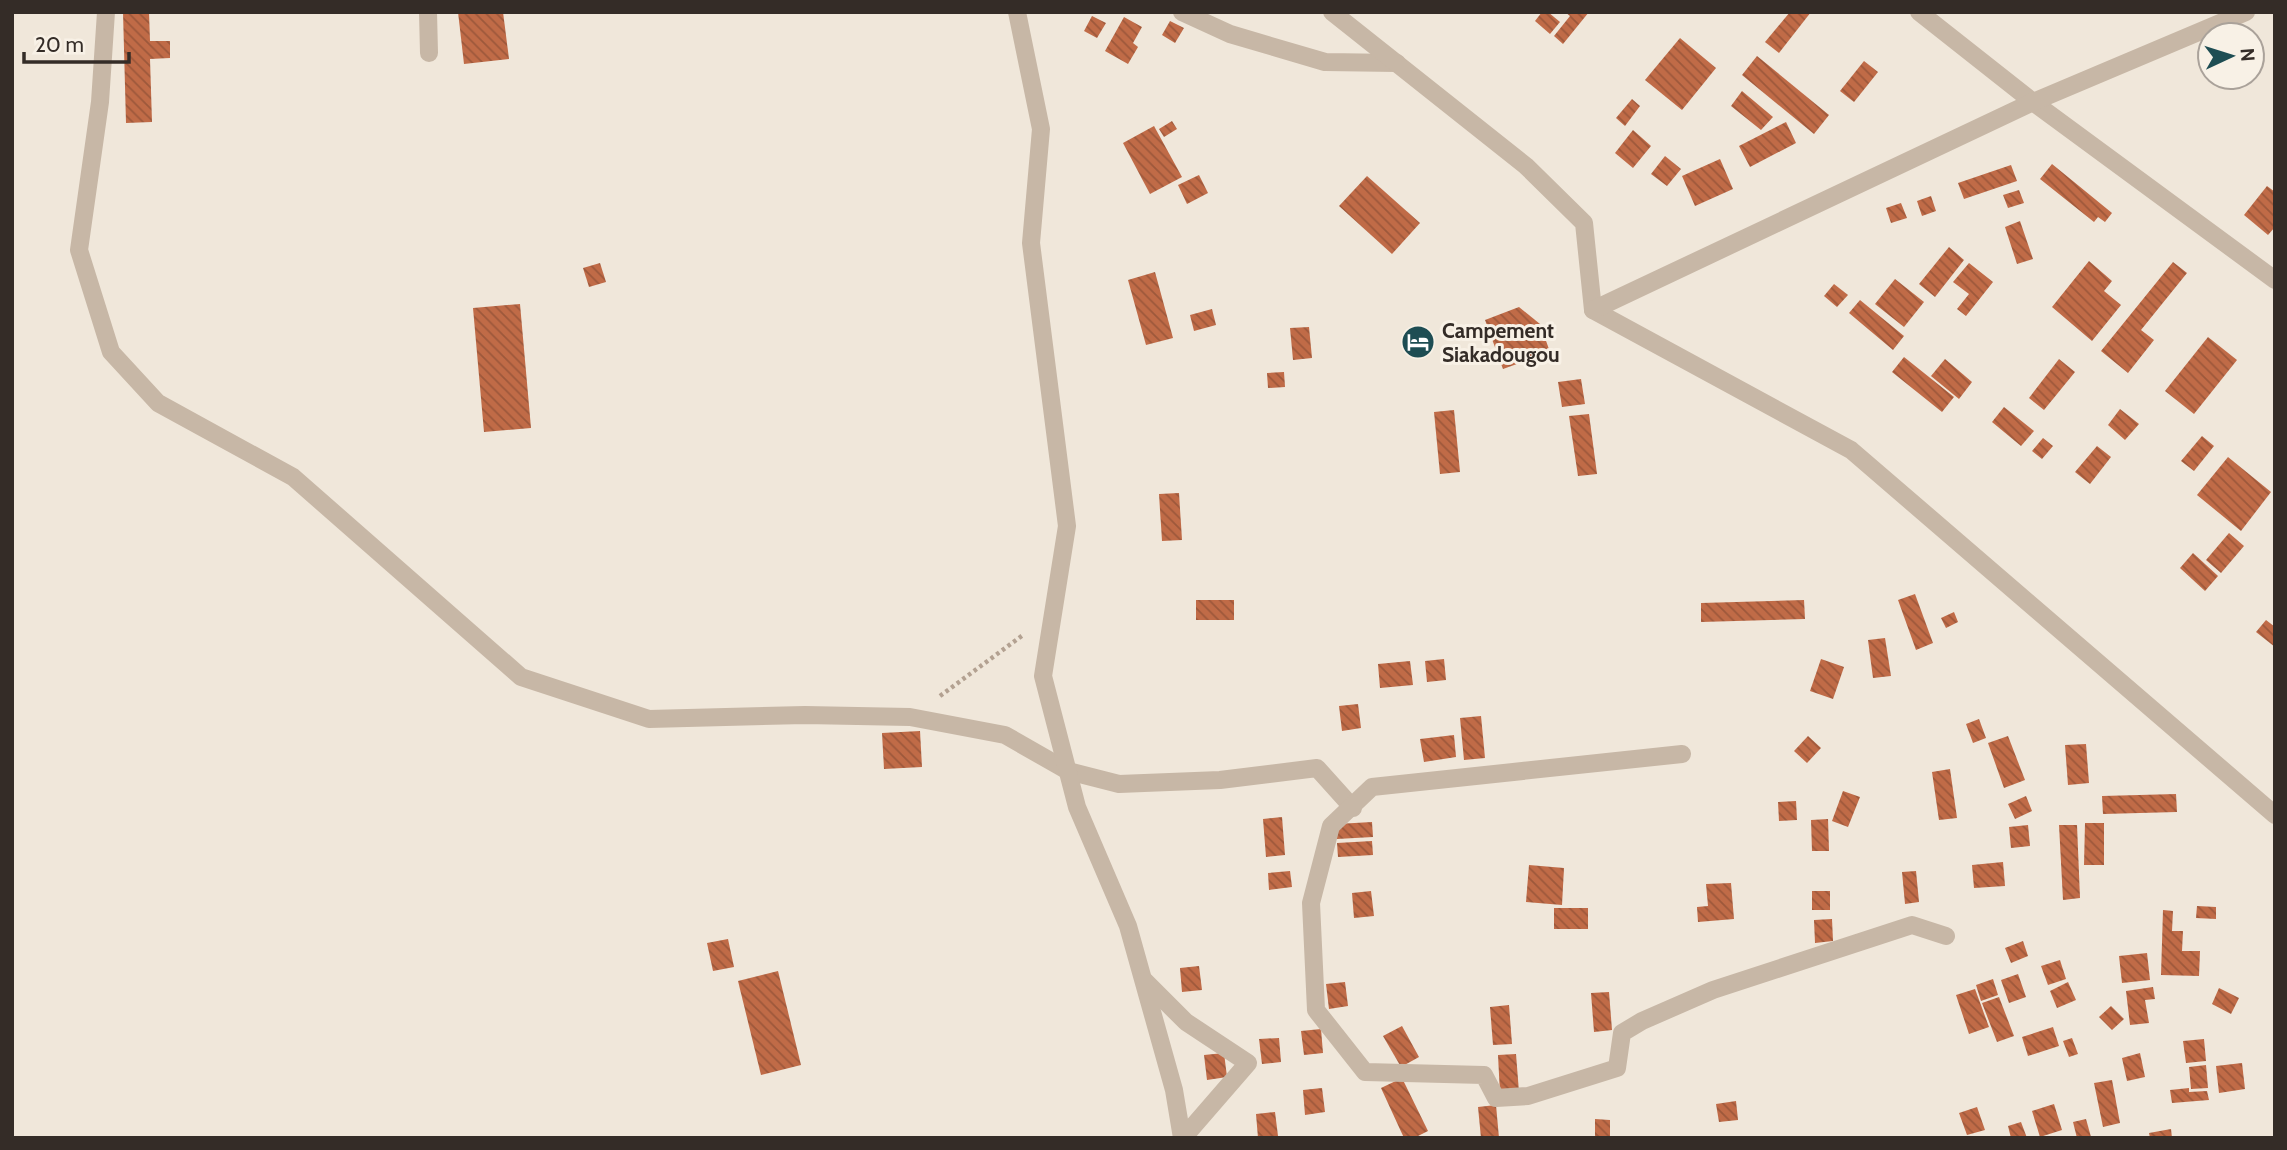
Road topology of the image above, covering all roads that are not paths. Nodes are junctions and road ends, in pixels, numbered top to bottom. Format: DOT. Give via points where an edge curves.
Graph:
graph roads {
  1 [pos="106,12"];
  2 [pos="428,12"];
  3 [pos="1017,12"];
  4 [pos="1182,12"];
  5 [pos="1332,12"];
  6 [pos="1919,12"];
  7 [pos="2246,12"];
  8 [pos="429,54"];
  9 [pos="1397,63"];
  10 [pos="2033,102"];
  11 [pos="2275,280"];
  12 [pos="1593,310"];
  13 [pos="1682,754"];
  14 [pos="1068,772"];
  15 [pos="2268,798"];
  16 [pos="1353,808"];
  17 [pos="2275,815"];
  18 [pos="1946,936"];
  19 [pos="1143,979"];
  20 [pos="1182,1138"];
  1 -- 14 [label="street" via="100,102 79,250 111,352 158,403 293,477 521,677 649,719 910,717 1005,735"];
  2 -- 8 [label="street"];
  3 -- 14 [label="street" via="1041,129 1031,243 1067,526 1043,676"];
  4 -- 9 [label="street" via="1230,34 1325,62"];
  5 -- 9 [label="street"];
  6 -- 10 [label="street"];
  7 -- 10 [label="street"];
  9 -- 12 [label="street" via="1526,166 1584,223"];
  10 -- 11 [label="street"];
  10 -- 12 [label="street"];
  12 -- 15 [label="street" via="1852,450"];
  13 -- 16 [label="street" via="1372,787"];
  14 -- 16 [label="street" via="1119,785 1220,780 1317,768"];
  14 -- 19 [label="street" via="1077,807 1128,926"];
  15 -- 17 [label="street"];
  16 -- 18 [label="street" via="1331,826 1311,917 1316,1010 1365,1072 1485,1075 1496,1098 1528,1096 1617,1068 1622,1033 1713,990 1912,925"];
  19 -- 20 [label="street" via="1174,1090"];
  19 -- 20 [label="street" via="1186,1022 1248,1063"];
}
